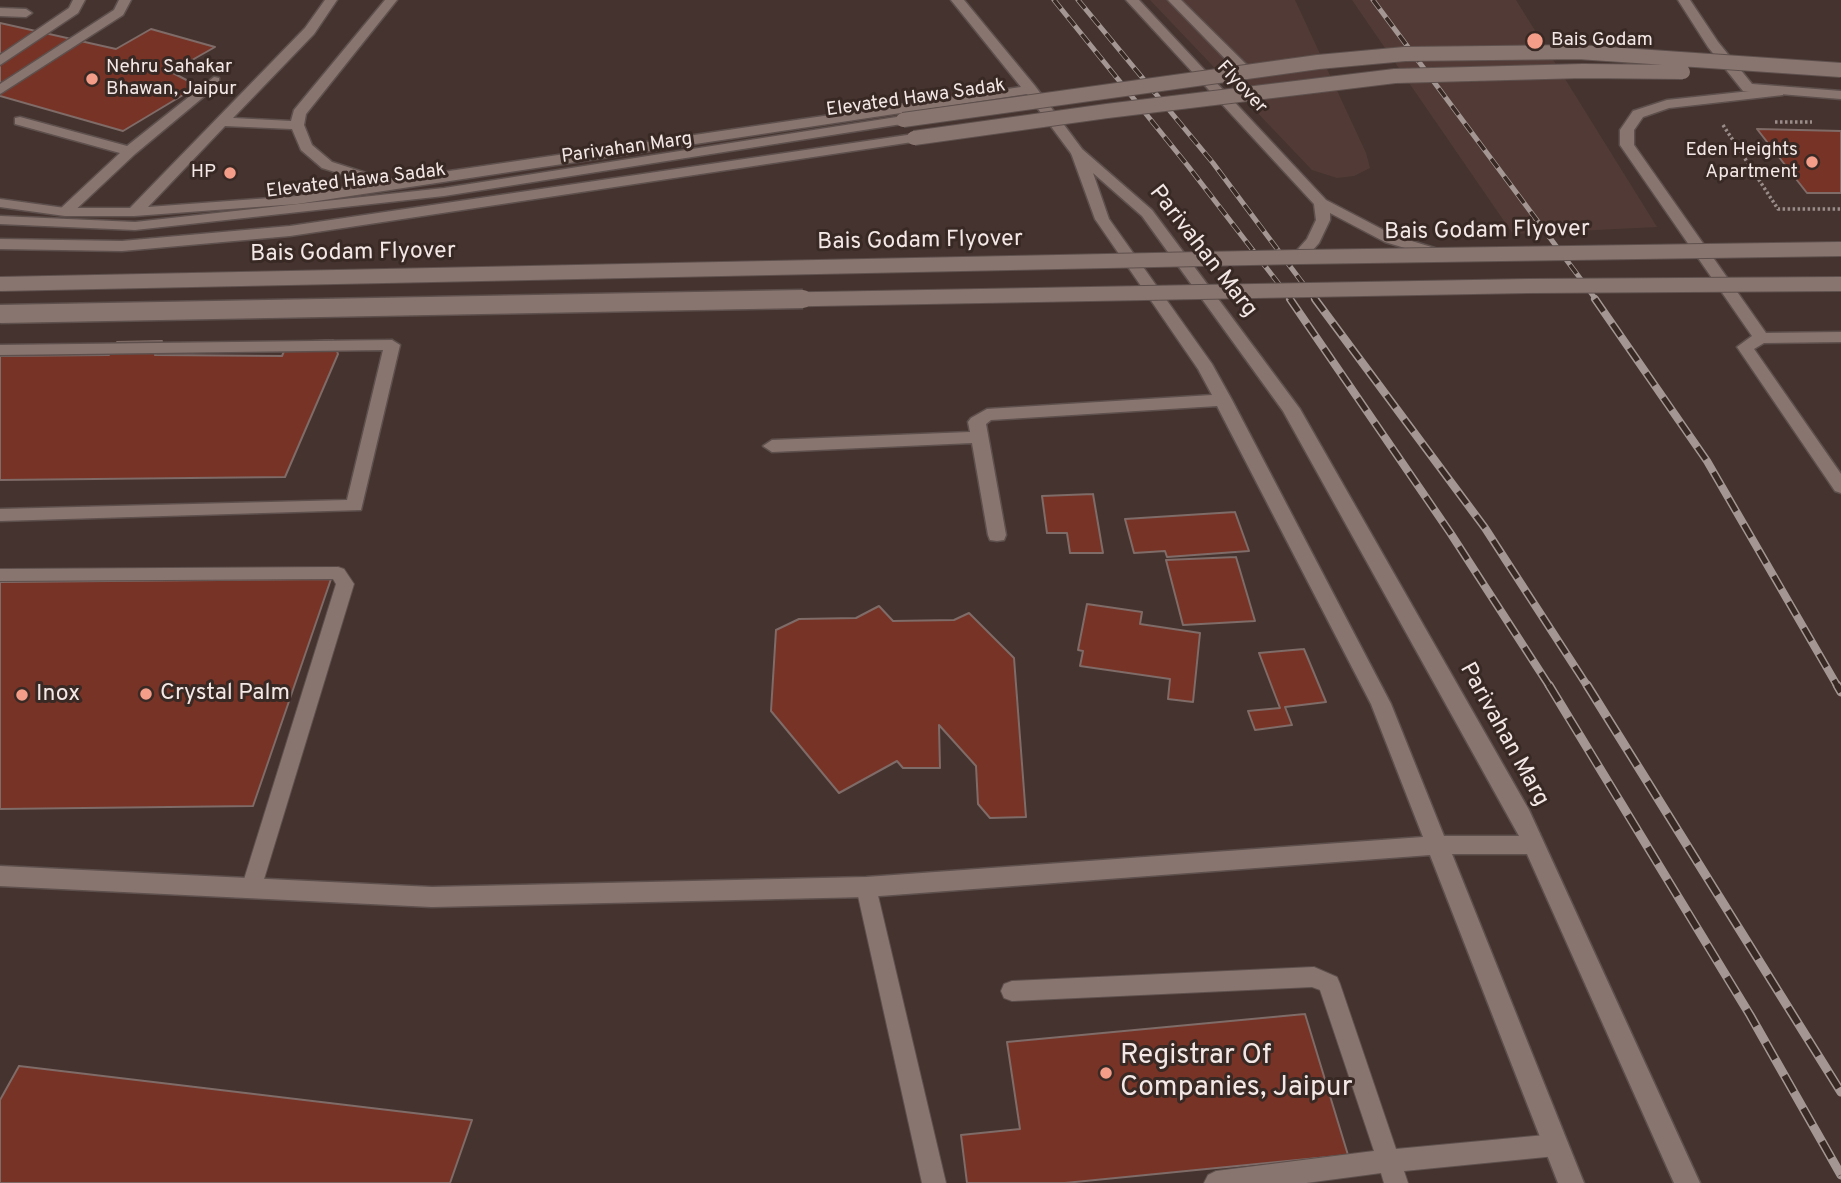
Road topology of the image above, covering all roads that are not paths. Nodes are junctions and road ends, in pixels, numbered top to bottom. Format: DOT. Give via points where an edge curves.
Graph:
graph roads {
  1 [pos="79,0"];
  2 [pos="125,0"];
  3 [pos="331,0"];
  4 [pos="391,0"];
  5 [pos="957,0"];
  6 [pos="1132,0"];
  7 [pos="1174,0"];
  8 [pos="1684,0"];
  9 [pos="0,12"];
  10 [pos="26,13"];
  11 [pos="1724,58"];
  12 [pos="0,61"];
  13 [pos="1841,67"];
  14 [pos="1247,73"];
  15 [pos="214,81"];
  16 [pos="1841,81"];
  17 [pos="1030,89"];
  18 [pos="0,90"];
  19 [pos="1778,92"];
  20 [pos="1841,95"];
  21 [pos="20,121"];
  22 [pos="222,122"];
  23 [pos="297,125"];
  24 [pos="130,151"];
  25 [pos="1078,153"];
  26 [pos="390,184"];
  27 [pos="0,203"];
  28 [pos="1321,203"];
  29 [pos="65,212"];
  30 [pos="134,212"];
  31 [pos="0,220"];
  32 [pos="0,244"];
  33 [pos="1841,249"];
  34 [pos="1443,255"];
  35 [pos="1299,257"];
  36 [pos="1841,284"];
  37 [pos="0,285"];
  38 [pos="0,314"];
  39 [pos="1841,337"];
  40 [pos="1761,338"];
  41 [pos="0,350"];
  42 [pos="1223,400"];
  43 [pos="979,437"];
  44 [pos="772,446"];
  45 [pos="1841,487"];
  46 [pos="0,515"];
  47 [pos="997,535"];
  48 [pos="0,575"];
  49 [pos="1437,845"];
  50 [pos="1535,845"];
  51 [pos="0,876"];
  52 [pos="866,887"];
  53 [pos="251,889"];
  54 [pos="1012,992"];
  55 [pos="1556,1145"];
  56 [pos="1392,1172"];
  57 [pos="934,1183"];
  58 [pos="1216,1183"];
  59 [pos="1571,1183"];
  60 [pos="1687,1183"];
  1 -- 12 [label="street" via="74,10"];
  2 -- 18 [label="street" via="119,12"];
  3 -- 22 [label="street" via="310,32"];
  4 -- 23 [label="street" via="299,113"];
  5 -- 17 [label="street"];
  6 -- 28 [label="street, Flyover, bridge"];
  7 -- 14 [label="street"];
  8 -- 11 [label="street"];
  9 -- 10 [label="street"];
  11 -- 13 [label="street"];
  11 -- 19 [label="street" via="1748,88"];
  13 -- 31 [label="street, Elevated Hawa Sadak, bridge" via="1578,52 1405,54 903,120 431,194 135,226"];
  15 -- 24 [label="street"];
  16 -- 32 [label="street, Elevated Hawa Sadak, bridge" via="1677,72 1395,76 1093,113 290,231 121,246"];
  17 -- 25 [label="street"];
  17 -- 26 [label="street, Parivahan Marg"];
  19 -- 20 [label="street"];
  19 -- 40 [label="street" via="1667,104 1638,114 1627,130 1628,145"];
  21 -- 24 [label="street"];
  22 -- 23 [label="street"];
  22 -- 30 [label="street"];
  23 -- 26 [label="street" via="306,147 327,165"];
  24 -- 29 [label="street"];
  25 -- 42 [label="street" via="1102,219 1206,368"];
  25 -- 50 [label="street, Parivahan Marg" via="1147,213 1291,409"];
  26 -- 30 [label="street, Parivahan Marg" via="297,201"];
  27 -- 29 [label="street, Parivahan Marg"];
  28 -- 34 [label="street, Flyover, bridge" via="1390,239"];
  28 -- 35 [label="street" via="1323,220"];
  29 -- 30 [label="street, Parivahan Marg"];
  33 -- 34 [label="street, Bais Godam Flyover, bridge"];
  34 -- 35 [label="street, Bais Godam Flyover, bridge"];
  35 -- 37 [label="street, Bais Godam Flyover, bridge"];
  36 -- 38 [label="street, bridge" via="1500,286"];
  39 -- 40 [label="street"];
  40 -- 45 [label="street" via="1745,347"];
  41 -- 46 [label="street" via="392,345 355,506"];
  42 -- 43 [label="street" via="987,415 977,422"];
  42 -- 49 [label="street" via="1381,704"];
  43 -- 44 [label="street"];
  43 -- 47 [label="street"];
  48 -- 53 [label="lane" via="338,573 345,584"];
  49 -- 50 [label="street"];
  49 -- 52 [label="street"];
  49 -- 55 [label="street"];
  50 -- 60 [label="street, Parivahan Marg"];
  51 -- 53 [label="street"];
  52 -- 53 [label="street" via="432,897"];
  52 -- 57 [label="lane"];
  54 -- 56 [label="lane" via="1314,976 1329,984"];
  55 -- 56 [label="lane"];
  55 -- 59 [label="street"];
  56 -- 58 [label="lane"];
}
